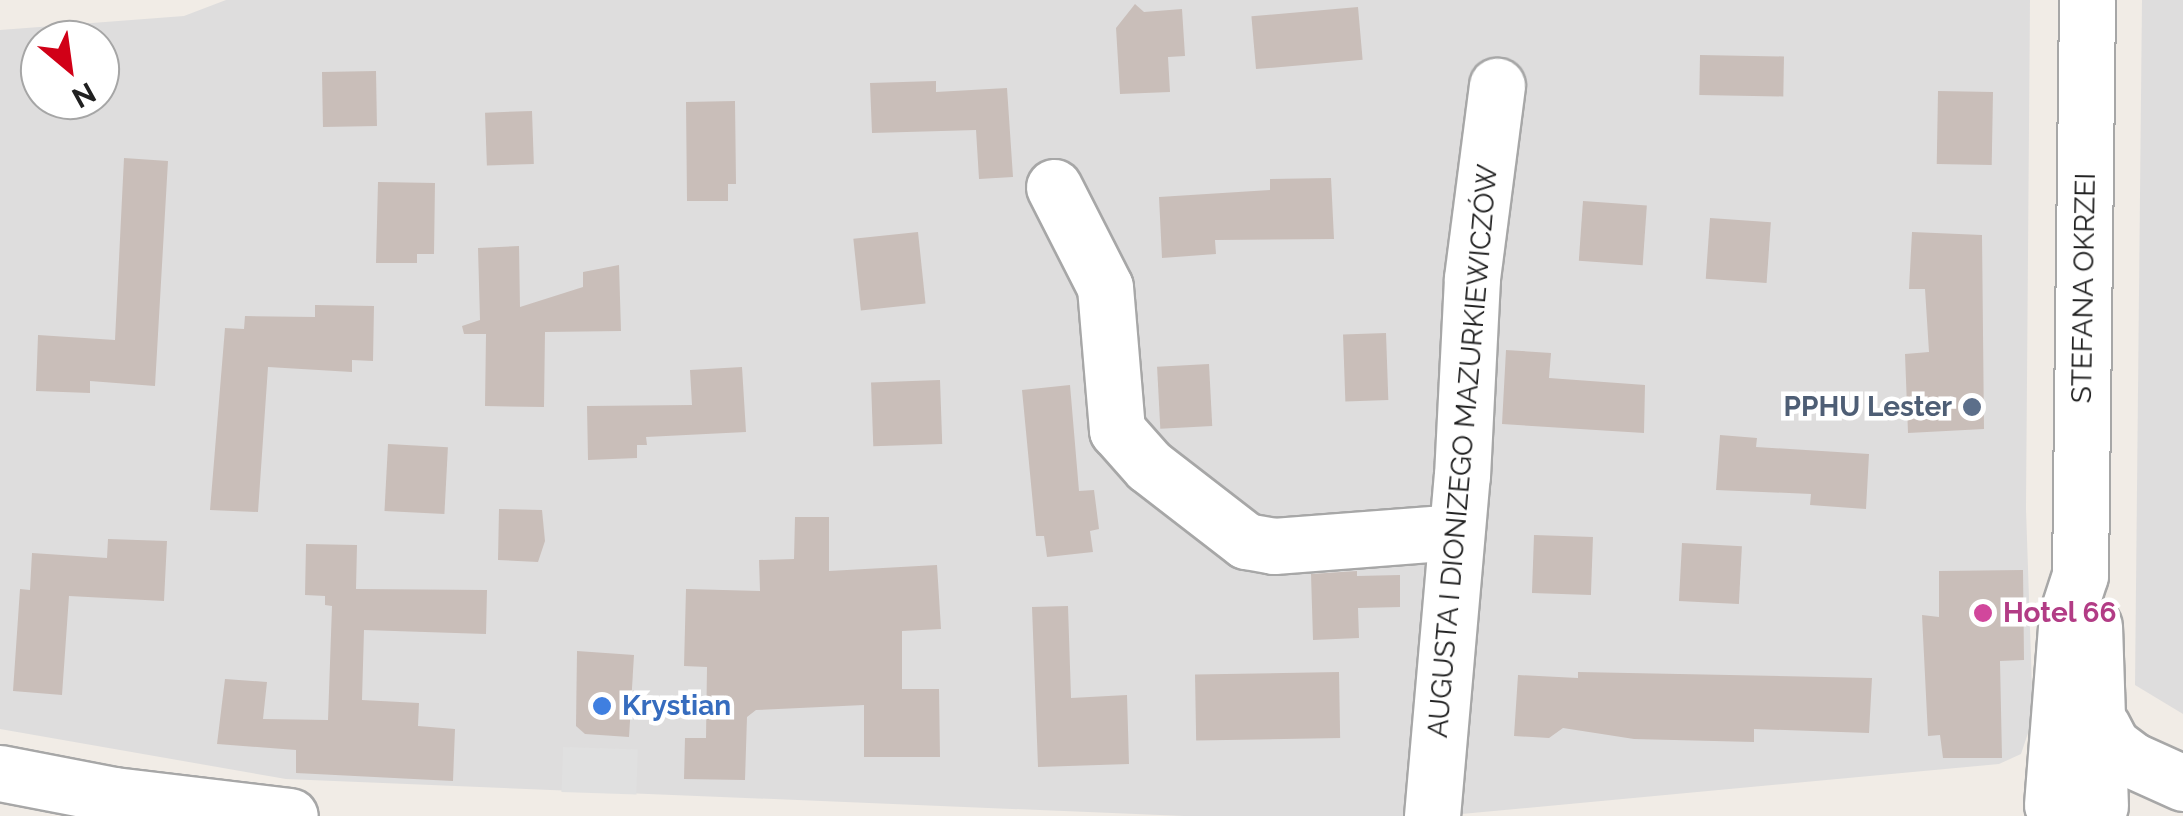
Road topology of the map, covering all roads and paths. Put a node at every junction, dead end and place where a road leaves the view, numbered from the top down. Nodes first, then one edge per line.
1 (2087, 0) edge
2 (1497, 86) dead end
3 (1054, 187) dead end
4 (1454, 532) junction
5 (2080, 575) junction
6 (2102, 726) junction
7 (0, 773) edge
8 (2183, 785) edge
9 (113, 806) edge
10 (2083, 812) edge
11 (290, 816) edge
12 (1432, 816) edge

1 - 5 street, STEFANA OKRZEI
2 - 4 street, AUGUSTA I DIONIZEGO MAZURKIEWICZÓW
3 - 4 street
4 - 12 street, AUGUSTA I DIONIZEGO MAZURKIEWICZÓW
5 - 6 street, STEFANA OKRZEI
5 - 10 street, STEFANA OKRZEI
6 - 8 street
6 - 10 street, STEFANA OKRZEI
7 - 9 street
8 - 10 street
9 - 11 street

